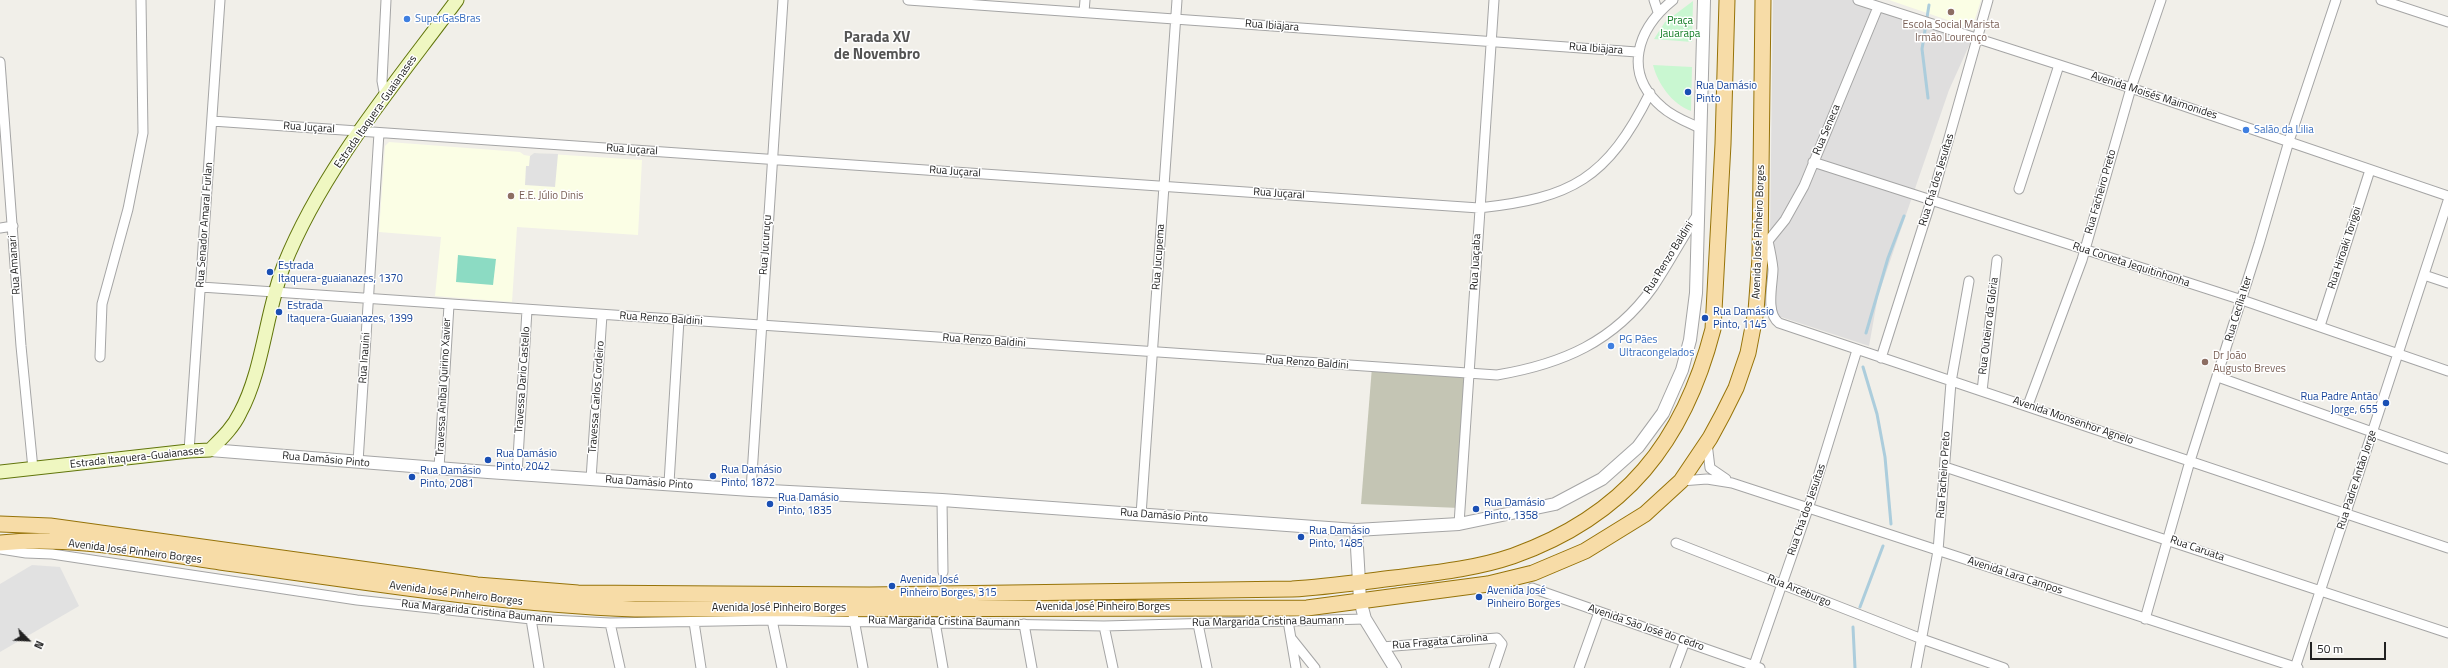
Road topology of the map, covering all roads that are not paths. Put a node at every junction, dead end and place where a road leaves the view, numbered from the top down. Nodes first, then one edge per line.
1 (141, 0) edge
2 (220, 0) edge
3 (386, 0) edge
4 (457, 0) edge
5 (783, 0) edge
6 (908, 0) edge
7 (1085, 0) edge
8 (1177, 0) edge
9 (1494, 0) edge
10 (1654, 0) edge
11 (1673, 0) edge
12 (1704, 0) edge
13 (1727, 0) edge
14 (1763, 0) edge
15 (1858, 0) edge
16 (1988, 0) edge
17 (2161, 0) edge
18 (2336, 0) edge
19 (2381, 0) edge
20 (951, 1) edge
21 (1006, 3) edge
22 (1878, 7) junction
23 (1084, 12) junction
24 (1658, 12) junction
25 (1175, 20) junction
26 (2448, 22) edge
27 (1979, 38) junction
28 (1491, 42) junction
29 (1637, 52) junction
30 (0, 62) edge
31 (2059, 65) junction
32 (2132, 88) junction
33 (1650, 93) junction
34 (385, 97) junction
35 (212, 121) junction
36 (1700, 128) junction
37 (359, 132) junction
38 (379, 133) junction
39 (2289, 141) junction
40 (772, 160) junction
41 (1813, 162) junction
42 (2370, 170) junction
43 (1163, 186) junction
44 (2019, 189) dead end
45 (2448, 196) edge
46 (1932, 198) junction
47 (2448, 201) edge
48 (1479, 208) junction
49 (1698, 214) junction
50 (13, 226) junction
51 (0, 228) edge
52 (1764, 241) junction
53 (2084, 250) junction
54 (1997, 260) dead end
55 (2424, 275) junction
56 (1969, 281) dead end
57 (2448, 283) edge
58 (201, 287) junction
59 (275, 294) junction
60 (368, 300) junction
61 (2242, 300) junction
62 (449, 305) junction
63 (527, 310) junction
64 (602, 315) junction
65 (679, 320) junction
66 (761, 326) junction
67 (2320, 326) junction
68 (1859, 351) junction
69 (1153, 352) junction
70 (2398, 354) junction
71 (100, 357) dead end
72 (1879, 358) junction
73 (2448, 371) edge
74 (1468, 374) junction
75 (2218, 377) junction
76 (1951, 382) junction
77 (1982, 391) junction
78 (2028, 405) junction
79 (2373, 433) junction
80 (1707, 443) junction
81 (189, 450) junction
82 (210, 450) junction
83 (2448, 459) edge
84 (2190, 461) junction
85 (358, 462) junction
86 (1944, 467) junction
87 (439, 468) junction
88 (33, 469) junction
89 (0, 472) edge
90 (517, 474) junction
91 (591, 479) junction
92 (1681, 481) junction
93 (1732, 483) junction
94 (669, 484) junction
95 (751, 490) junction
96 (942, 500) junction
97 (1808, 509) junction
98 (2347, 513) junction
99 (1141, 515) junction
100 (0, 524) edge
101 (1459, 524) junction
102 (1356, 530) junction
103 (2167, 539) junction
104 (0, 543) edge
105 (1676, 543) dead end
106 (2448, 548) edge
107 (0, 549) edge
108 (1938, 551) junction
109 (943, 572) dead end
110 (1359, 583) junction
111 (1782, 584) junction
112 (1532, 588) dead end
113 (2321, 590) junction
114 (1360, 600) junction
115 (852, 608) junction
116 (1599, 612) junction
117 (531, 619) junction
118 (1365, 619) junction
119 (2144, 619) junction
120 (772, 620) junction
121 (1288, 621) junction
122 (694, 622) junction
123 (935, 622) junction
124 (610, 623) junction
125 (1024, 624) junction
126 (1198, 624) junction
127 (1104, 626) junction
128 (2448, 633) edge
129 (1289, 635) junction
130 (1922, 639) junction
131 (1685, 641) junction
132 (1382, 647) junction
133 (1755, 667) edge
134 (539, 668) edge
135 (620, 668) edge
136 (701, 668) edge
137 (782, 668) edge
138 (863, 668) edge
139 (944, 668) edge
140 (1032, 668) edge
141 (1113, 668) edge
142 (1207, 668) edge
143 (1296, 668) edge
144 (1314, 668) edge
145 (1394, 668) edge
146 (1494, 668) edge
147 (1579, 668) edge
148 (1675, 668) edge
149 (1916, 668) edge
150 (2004, 668) edge
151 (2296, 668) edge

1 - 71 street
2 - 35 street, Rua Senador Amaral Furlan
3 - 34 street
4 - 34 main road, Estrada Itaquera-Guaianases
5 - 40 street, Rua Jucuruçu
6 - 20 street, Rua Ibiajara
7 - 23 street
8 - 25 street, Rua Jucupema
9 - 28 street, Rua Juaçaba
10 - 24 street
11 - 24 street
12 - 36 street, Rua Damásio Pinto
13 - 110 main road, Avenida José Pinheiro Borges
14 - 52 main road, Avenida José Pinheiro Borges
15 - 22 street, Avenida Moisés Maimonides
16 - 27 street, Rua Chá dos Jesuítas
17 - 32 street, Rua Facheiro Preto
18 - 39 street, Rua Cecília Iter
19 - 26 street
20 - 21 street, Rua Ibiajara
21 - 23 street, Rua Ibiajara
22 - 27 street, Avenida Moisés Maimonides
22 - 41 street, Rua Seneca
23 - 25 street, Rua Ibiajara
24 - 29 street
25 - 28 street, Rua Ibiajara
25 - 43 street, Rua Jucupema
27 - 31 street, Avenida Moisés Maimonides
27 - 46 street, Rua Chá dos Jesuítas
28 - 29 street, Rua Ibiajara
28 - 48 street, Rua Juaçaba
29 - 33 street
30 - 50 street, Rua Amanari
31 - 32 street, Avenida Moisés Maimonides
31 - 44 street
32 - 39 street, Avenida Moisés Maimonides
32 - 53 street, Rua Facheiro Preto
33 - 36 street
33 - 48 street, Rua Juçaral
34 - 37 main road, Estrada Itaquera-Guaianases
35 - 37 street, Rua Juçaral
35 - 58 street, Rua Senador Amaral Furlan
36 - 49 street, Rua Damásio Pinto
37 - 38 street, Rua Juçaral
37 - 59 main road, Estrada Itaquera-Guaianases
38 - 40 street, Rua Juçaral
38 - 60 street, Rua Inauini
39 - 42 street, Avenida Moisés Maimonides
39 - 61 street, Rua Cecília Iter
40 - 43 street, Rua Juçaral
40 - 66 street, Rua Jucuruçu
41 - 46 street, Rua Corveta Jequitinhonha
41 - 52 street, Rua Seneca
42 - 45 street, Avenida Moisés Maimonides
42 - 67 street, Rua Hiroaki Torigoi
43 - 48 street, Rua Juçaral
43 - 69 street, Rua Jucupema
46 - 53 street, Rua Corveta Jequitinhonha
46 - 72 street, Rua Chá dos Jesuítas
47 - 55 street, Rua Padre Antão Jorge
48 - 74 street, Rua Juaçaba
49 - 74 street, Rua Renzo Baldini
49 - 101 street, Rua Damásio Pinto
50 - 51 street
50 - 88 street, Rua Amanari
52 - 68 street, Avenida Monsenhor Agnelo
52 - 80 main road, Avenida José Pinheiro Borges
53 - 61 street, Rua Corveta Jequitinhonha
53 - 78 street, Rua Facheiro Preto
54 - 77 street, Rua Outeiro da Glória
55 - 57 street
55 - 70 street, Rua Padre Antão Jorge
56 - 76 street, Rua Facheiro Preto
58 - 59 street, Rua Renzo Baldini
58 - 81 street, Rua Senador Amaral Furlan
59 - 60 street, Rua Renzo Baldini
59 - 82 main road, Estrada Itaquera-Guaianases
60 - 62 street, Rua Renzo Baldini
60 - 85 street, Rua Inauini
61 - 67 street, Rua Corveta Jequitinhonha
61 - 75 street, Rua Cecília Iter
62 - 63 street, Rua Renzo Baldini
62 - 87 street, Travessa Aníbal Quirino Xavier
63 - 64 street, Rua Renzo Baldini
63 - 90 street, Travessa Dario Castello
64 - 65 street, Rua Renzo Baldini
64 - 91 street, Travessa Carlos Cordeiro
65 - 66 street, Rua Renzo Baldini
65 - 94 street
66 - 69 street, Rua Renzo Baldini
66 - 95 street, Rua Jucuruçu
67 - 70 street, Rua Corveta Jequitinhonha
68 - 72 street, Avenida Monsenhor Agnelo
68 - 97 street, Rua Chá dos Jesuítas
69 - 74 street, Rua Renzo Baldini
69 - 99 street, Rua Jucupema
70 - 73 street, Rua Corveta Jequitinhonha
70 - 79 street, Rua Padre Antão Jorge
72 - 76 street, Avenida Monsenhor Agnelo
74 - 101 street, Rua Juaçaba
75 - 79 street
75 - 84 street, Rua Cecília Iter
76 - 77 street, Avenida Monsenhor Agnelo
76 - 86 street, Rua Facheiro Preto
77 - 78 street, Avenida Monsenhor Agnelo
78 - 84 street, Avenida Monsenhor Agnelo
79 - 83 street
79 - 98 street, Rua Padre Antão Jorge
80 - 92 main road, Avenida José Pinheiro Borges
80 - 93 street, Avenida Lara Campos
81 - 82 main road, Estrada Itaquera-Guaianases
81 - 88 main road, Estrada Itaquera-Guaianases
82 - 85 street, Rua Damásio Pinto
84 - 98 street, Avenida Monsenhor Agnelo
84 - 103 street, Rua Cecília Iter
85 - 87 street, Rua Damásio Pinto
86 - 103 street, Rua Caruata
86 - 108 street, Rua Facheiro Preto
87 - 90 street, Rua Damásio Pinto
88 - 89 main road, Estrada Itaquera-Guaianases
90 - 91 street, Rua Damásio Pinto
91 - 94 street, Rua Damásio Pinto
92 - 93 street, Avenida Lara Campos
92 - 114 main road, Avenida José Pinheiro Borges
93 - 97 street, Avenida Lara Campos
94 - 95 street, Rua Damásio Pinto
95 - 96 street, Rua Damásio Pinto
96 - 99 street, Rua Damásio Pinto
96 - 109 street
97 - 108 street, Avenida Lara Campos
97 - 111 street, Rua Chá dos Jesuítas
98 - 106 street, Avenida Monsenhor Agnelo
98 - 113 street, Rua Padre Antão Jorge
99 - 102 street, Rua Damásio Pinto
100 - 115 main road, Avenida José Pinheiro Borges
101 - 102 street, Rua Damásio Pinto
102 - 110 street
103 - 113 street, Rua Caruata
103 - 119 street, Rua Cecília Iter
104 - 115 main road, Avenida José Pinheiro Borges
105 - 111 street, Rua Arceburgo
107 - 117 street, Rua Margarida Cristina Baumann
108 - 119 street, Avenida Lara Campos
108 - 130 street, Rua Facheiro Preto
110 - 114 street
110 - 115 main road, Avenida José Pinheiro Borges
111 - 130 street, Rua Arceburgo
111 - 133 street, Rua Chá dos Jesuítas
112 - 116 street, Avenida São José do Cedro
113 - 128 street, Rua Caruata
113 - 151 street, Rua Padre Antão Jorge
114 - 115 main road, Avenida José Pinheiro Borges
114 - 118 street
115 - 120 street, Rua Margarida Cristina Baumann
115 - 123 street, Rua Margarida Cristina Baumann
115 - 138 street
116 - 131 street, Avenida São José do Cedro
116 - 147 street
117 - 124 street, Rua Margarida Cristina Baumann
117 - 134 street
118 - 121 street, Rua Margarida Cristina Baumann
118 - 132 street
119 - 151 street, Avenida Lara Campos
120 - 122 street, Rua Margarida Cristina Baumann
120 - 137 street
121 - 126 street, Rua Margarida Cristina Baumann
121 - 129 street
122 - 124 street, Rua Margarida Cristina Baumann
122 - 136 street
123 - 125 street, Rua Margarida Cristina Baumann
123 - 139 street
124 - 135 street
125 - 127 street, Rua Margarida Cristina Baumann
125 - 140 street
126 - 127 street, Rua Margarida Cristina Baumann
126 - 142 street
127 - 141 street
129 - 143 street
129 - 144 street
130 - 149 street, Rua Facheiro Preto
130 - 150 street, Rua Arceburgo
131 - 133 street, Avenida São José do Cedro
131 - 148 street
132 - 145 street
132 - 146 street, Rua Fragata Carolina

